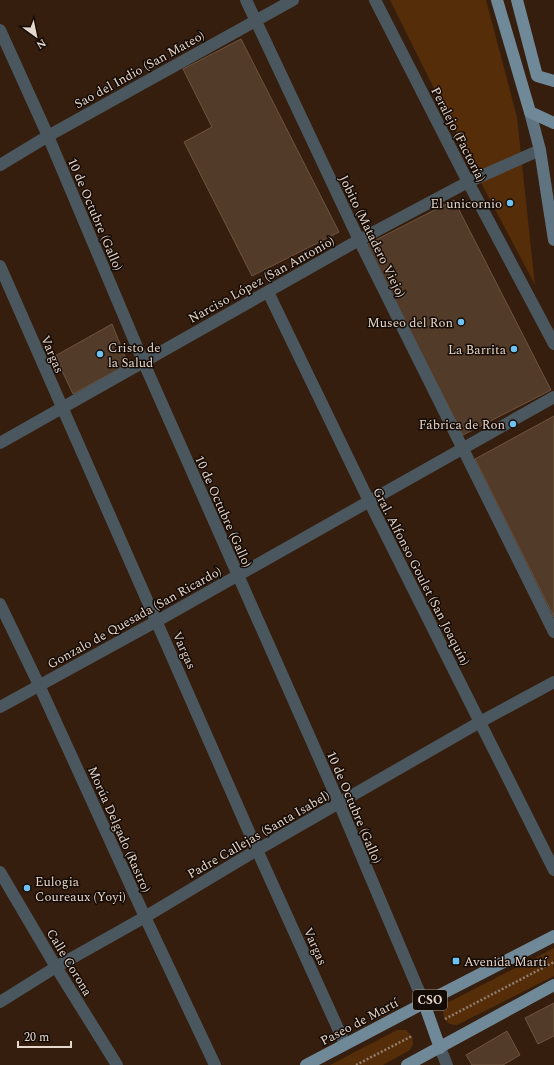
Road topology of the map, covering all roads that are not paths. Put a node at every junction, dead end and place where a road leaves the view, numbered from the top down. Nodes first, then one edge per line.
1 (246, 0) edge
2 (293, 0) edge
3 (375, 0) edge
4 (497, 0) edge
5 (517, 0) edge
6 (256, 20) junction
7 (0, 30) edge
8 (554, 81) edge
9 (530, 112) junction
10 (554, 123) edge
11 (48, 136) junction
12 (540, 150) junction
13 (0, 165) edge
14 (468, 182) junction
15 (359, 240) junction
16 (554, 240) edge
17 (0, 266) edge
18 (268, 292) junction
19 (554, 344) edge
20 (143, 361) junction
21 (554, 397) edge
22 (62, 408) junction
23 (0, 442) edge
24 (462, 449) junction
25 (369, 501) junction
26 (238, 576) junction
27 (0, 604) edge
28 (157, 621) junction
29 (554, 632) edge
30 (554, 682) edge
31 (39, 685) junction
32 (0, 707) edge
33 (480, 722) junction
34 (339, 803) junction
35 (257, 850) junction
36 (554, 870) edge
37 (0, 872) edge
38 (145, 917) junction
39 (554, 936) edge
40 (56, 967) junction
41 (554, 985) edge
42 (0, 1002) edge
43 (424, 1003) junction
44 (345, 1044) junction
45 (440, 1048) junction
46 (117, 1065) edge
47 (215, 1065) edge
48 (306, 1065) edge
49 (406, 1065) edge
50 (447, 1065) edge

1 - 6 street, Jobito (Matadero Viejo)
2 - 6 street, Sao del Indio (San Mateo)
3 - 14 street, Peralejo (Factoría)
4 - 9 main road
5 - 8 main road
6 - 11 street, Sao del Indio (San Mateo)
6 - 15 street, Jobito (Matadero Viejo)
7 - 11 street, 10 de Octubre (Gallo)
9 - 10 main road
9 - 12 main road
11 - 13 street, Sao del Indio (San Mateo)
11 - 20 street, 10 de Octubre (Gallo)
12 - 14 street, Narciso López (San Antonio)
12 - 16 main road
14 - 15 street, Narciso López (San Antonio)
14 - 19 street, Peralejo (Factoría)
15 - 18 street, Narciso López (San Antonio)
15 - 24 street, Jobito (Matadero Viejo)
17 - 22 street, Vargas
18 - 20 street, Narciso López (San Antonio)
18 - 25 street, Gral. Alfonso Goulet (San Joaquín)
20 - 22 street, Narciso López (San Antonio)
20 - 26 street, 10 de Octubre (Gallo)
21 - 24 street, Gonzalo de Quesada (San Ricardo)
22 - 23 street, Narciso López (San Antonio)
22 - 28 street, Vargas
24 - 25 street, Gonzalo de Quesada (San Ricardo)
24 - 29 street, Jobito (Matadero Viejo)
25 - 26 street, Gonzalo de Quesada (San Ricardo)
25 - 33 street, Gral. Alfonso Goulet (San Joaquín)
26 - 28 street, Gonzalo de Quesada (San Ricardo)
26 - 34 street, 10 de Octubre (Gallo)
27 - 31 street, Morúa Delgado (Rastro)
28 - 31 street, Gonzalo de Quesada (San Ricardo)
28 - 35 street, Vargas
30 - 33 street, Padre Callejas (Santa Isabel)
31 - 32 street, Gonzalo de Quesada (San Ricardo)
31 - 38 street, Morúa Delgado (Rastro)
33 - 34 street, Padre Callejas (Santa Isabel)
33 - 36 street, Gral. Alfonso Goulet (San Joaquín)
34 - 35 street, Padre Callejas (Santa Isabel)
34 - 43 street, 10 de Octubre (Gallo)
35 - 38 street, Padre Callejas (Santa Isabel)
35 - 44 street, Vargas
37 - 40 street, Calle Corona
38 - 40 street, Padre Callejas (Santa Isabel)
38 - 47 street, Morúa Delgado (Rastro)
39 - 43 main road, Paseo de Martí / CSO
40 - 42 street, Padre Callejas (Santa Isabel)
40 - 46 street, Calle Corona
41 - 45 main road
43 - 44 main road, Paseo de Martí / CSO
43 - 45 main road
44 - 48 main road, Paseo de Martí / CSO
45 - 49 main road
45 - 50 street

